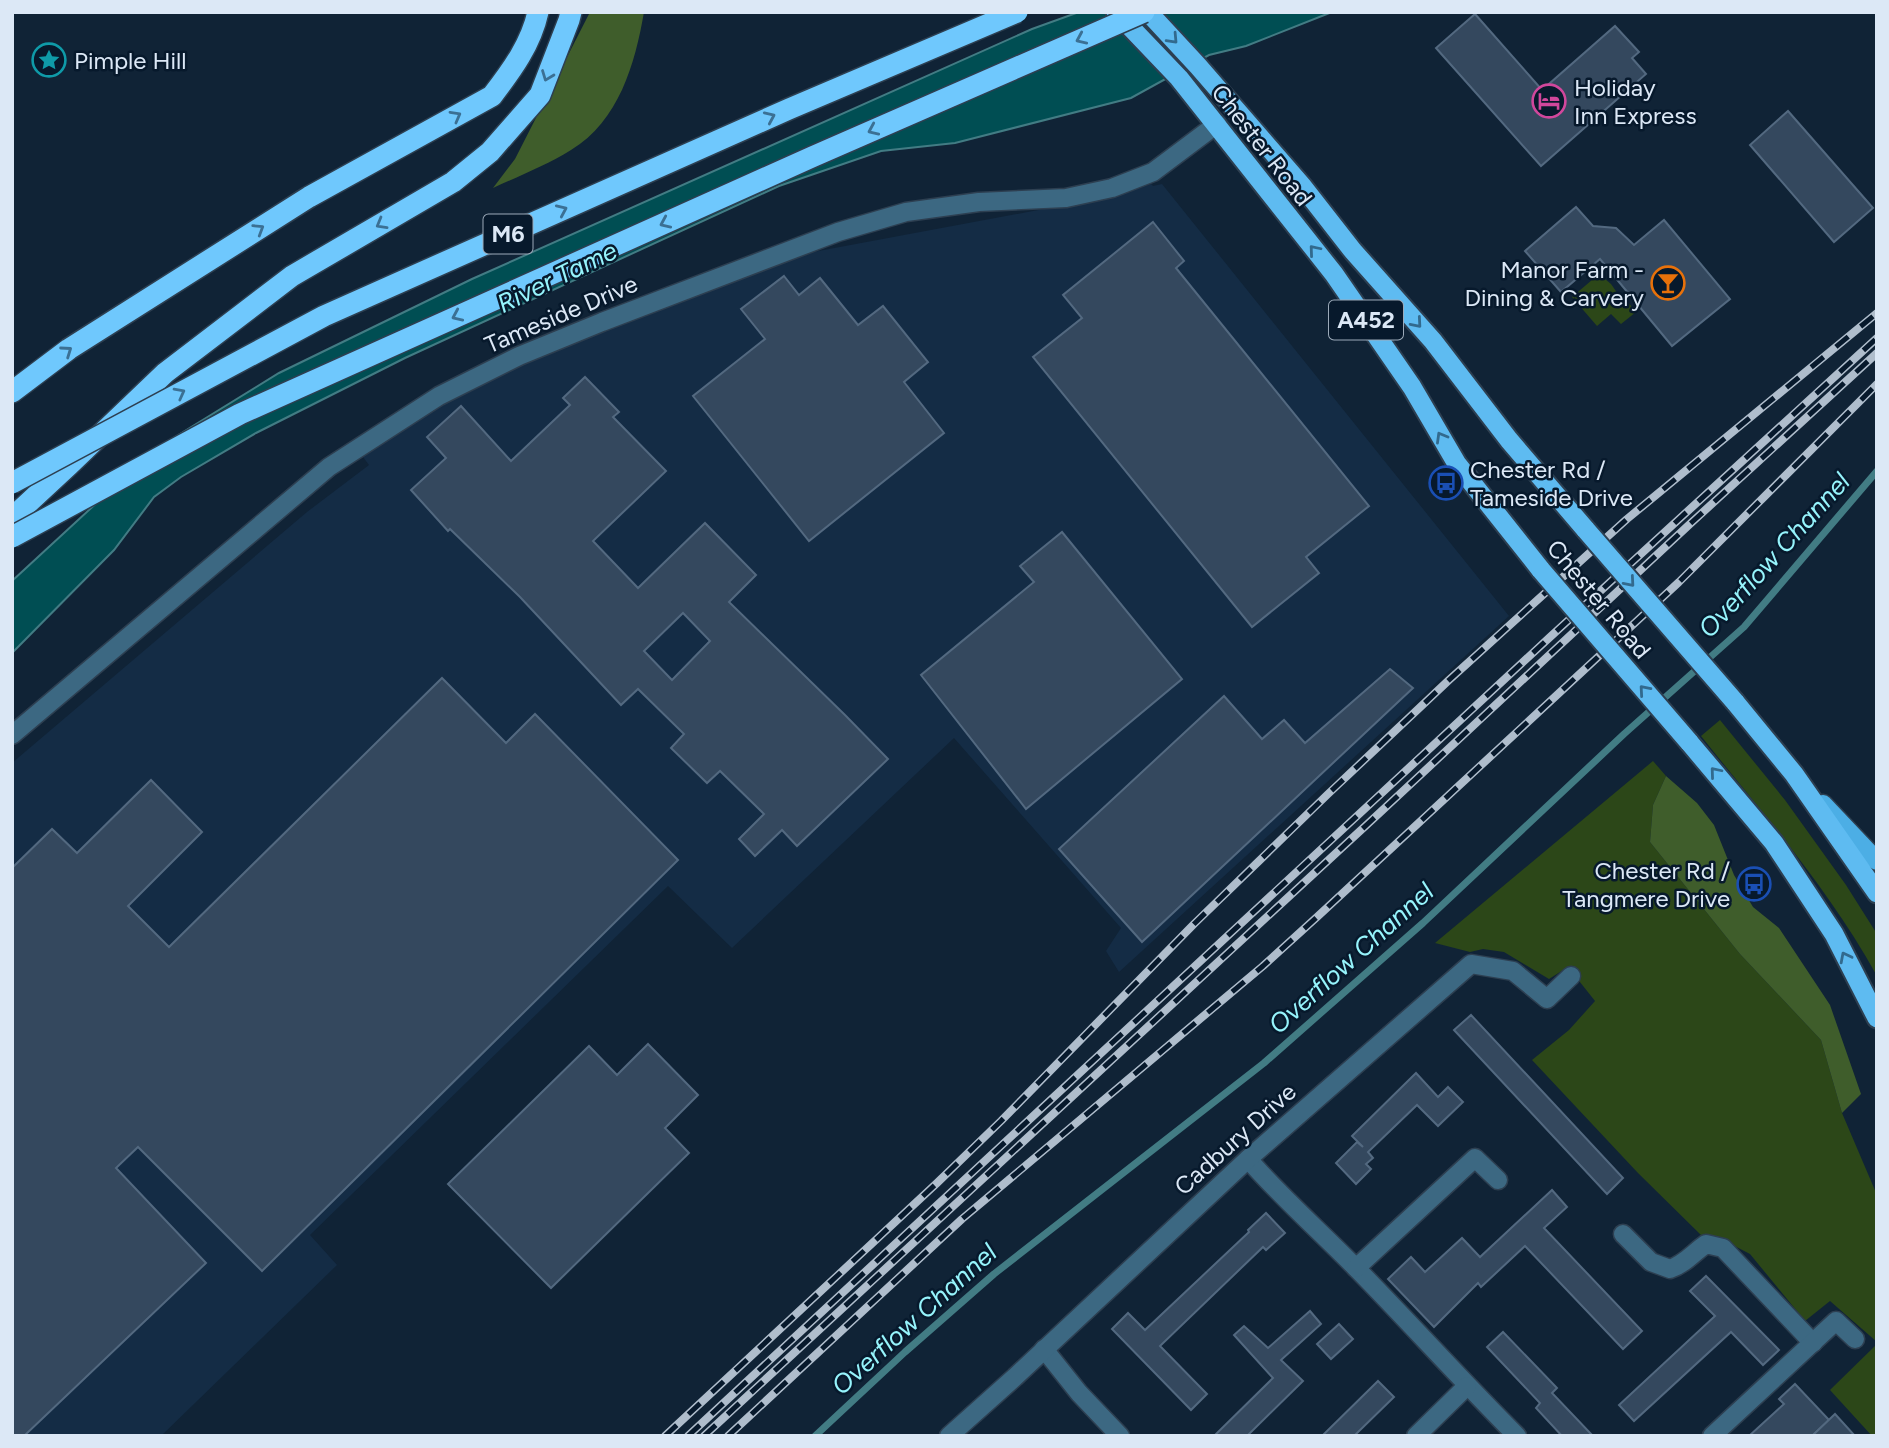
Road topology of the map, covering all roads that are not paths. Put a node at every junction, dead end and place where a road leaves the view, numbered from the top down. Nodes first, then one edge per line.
1 (538, 12) edge
2 (571, 12) edge
3 (1017, 12) edge
4 (1116, 12) edge
5 (1146, 12) edge
6 (1217, 124) junction
7 (12, 392) edge
8 (12, 483) edge
9 (12, 518) edge
10 (12, 537) edge
11 (12, 735) edge
12 (1794, 774) junction
13 (1877, 861) edge
14 (1877, 893) edge
15 (1570, 976) dead end
16 (1877, 1018) edge
17 (1248, 1158) junction
18 (1498, 1180) dead end
19 (1623, 1234) dead end
20 (1356, 1268) junction
21 (1855, 1339) dead end
22 (1813, 1343) junction
23 (1044, 1349) junction
24 (1467, 1386) junction
25 (949, 1436) edge
26 (1120, 1436) edge
27 (1416, 1436) edge
28 (1517, 1436) edge
29 (1712, 1436) edge

7 -> 1 highway
2 -> 9 highway
8 -> 3 highway, M6, bridge
4 - 6 highway, Chester Road / A452
5 -> 10 highway, M6, bridge
5 -> 12 highway, Chester Road / A452, bridge
6 - 11 street, Tameside Drive
16 -> 6 highway, Chester Road / A452, bridge
12 - 13 main road
12 - 14 highway, Chester Road / A452
15 - 17 street, Cadbury Drive
17 - 20 street
17 - 23 street, Cadbury Drive
18 - 20 street
19 - 22 street
20 - 24 street
21 - 22 street
22 - 29 street
23 - 25 street, Cadbury Drive
23 - 26 street
24 - 27 street
24 - 28 street

